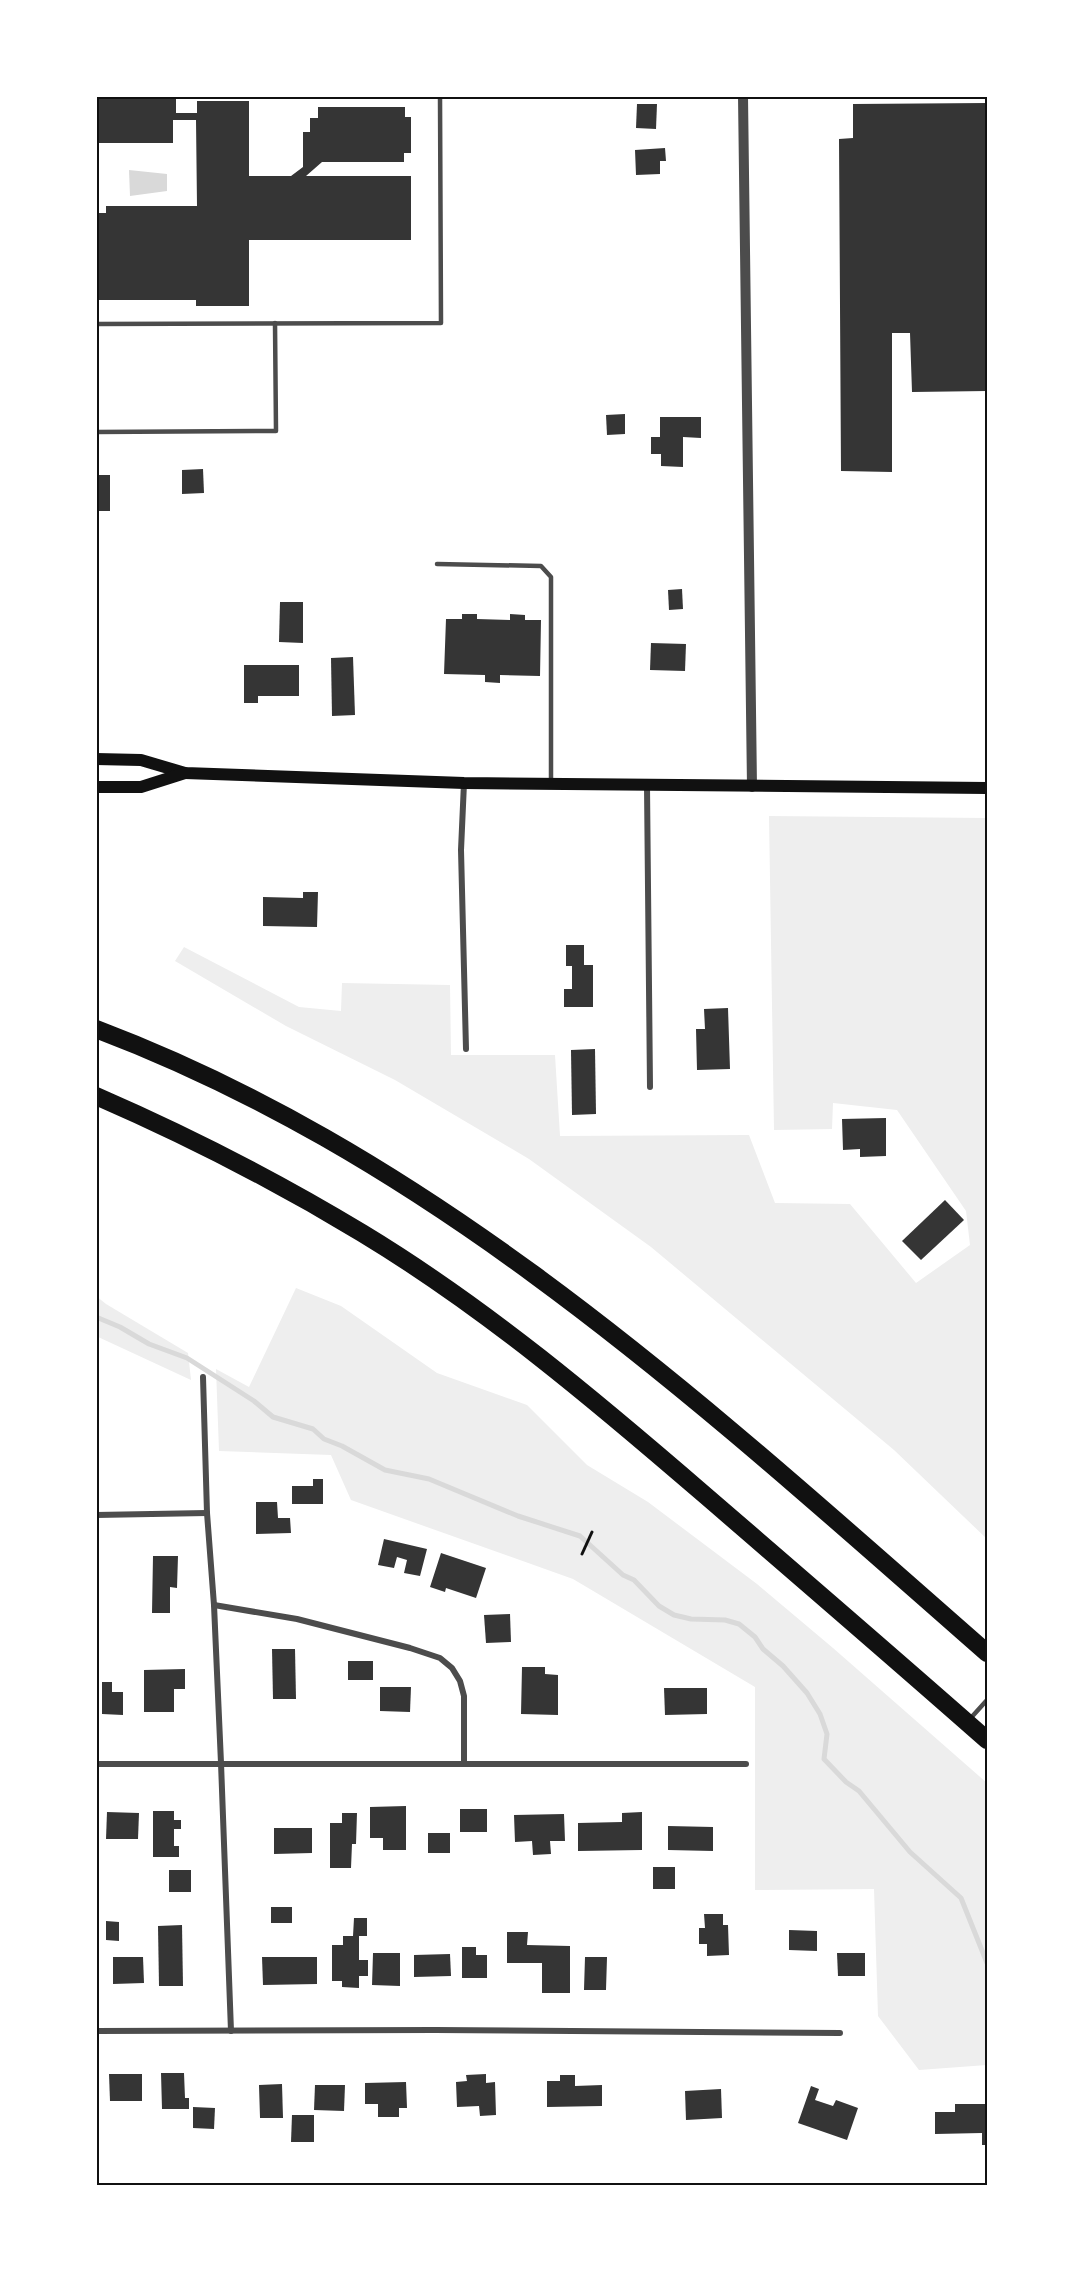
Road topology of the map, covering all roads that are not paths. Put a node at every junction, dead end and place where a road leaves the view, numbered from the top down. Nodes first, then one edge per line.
1 (440, 96) edge
2 (743, 96) edge
3 (275, 323) junction
4 (96, 324) edge
5 (96, 432) edge
6 (437, 564) dead end
7 (96, 759) edge
8 (184, 773) junction
9 (464, 783) junction
10 (551, 784) junction
11 (647, 786) junction
12 (96, 787) edge
13 (752, 787) junction
14 (987, 788) edge
15 (96, 1029) edge
16 (466, 1049) dead end
17 (650, 1087) dead end
18 (96, 1096) edge
19 (203, 1377) dead end
20 (207, 1513) junction
21 (96, 1515) edge
22 (214, 1605) junction
23 (987, 1653) edge
24 (987, 1700) edge
25 (967, 1722) junction
26 (987, 1740) edge
27 (221, 1763) junction
28 (464, 1763) junction
29 (96, 1764) edge
30 (746, 1764) dead end
31 (96, 2031) edge
32 (231, 2031) junction
33 (840, 2033) dead end

1 - 3 lane
2 - 13 street
3 - 4 lane
3 - 5 lane
6 - 10 lane
7 - 8 main road
8 - 9 main road
8 - 12 main road
9 - 10 main road
9 - 16 street
10 - 11 main road
11 - 13 main road
11 - 17 street
13 - 14 main road
15 - 23 highway
18 - 25 highway
19 - 20 street
20 - 21 street
20 - 22 street
22 - 27 street
22 - 28 street
24 - 25 lane
25 - 26 highway
27 - 28 street
27 - 29 street
27 - 32 street
28 - 30 street
31 - 32 street
32 - 33 street

